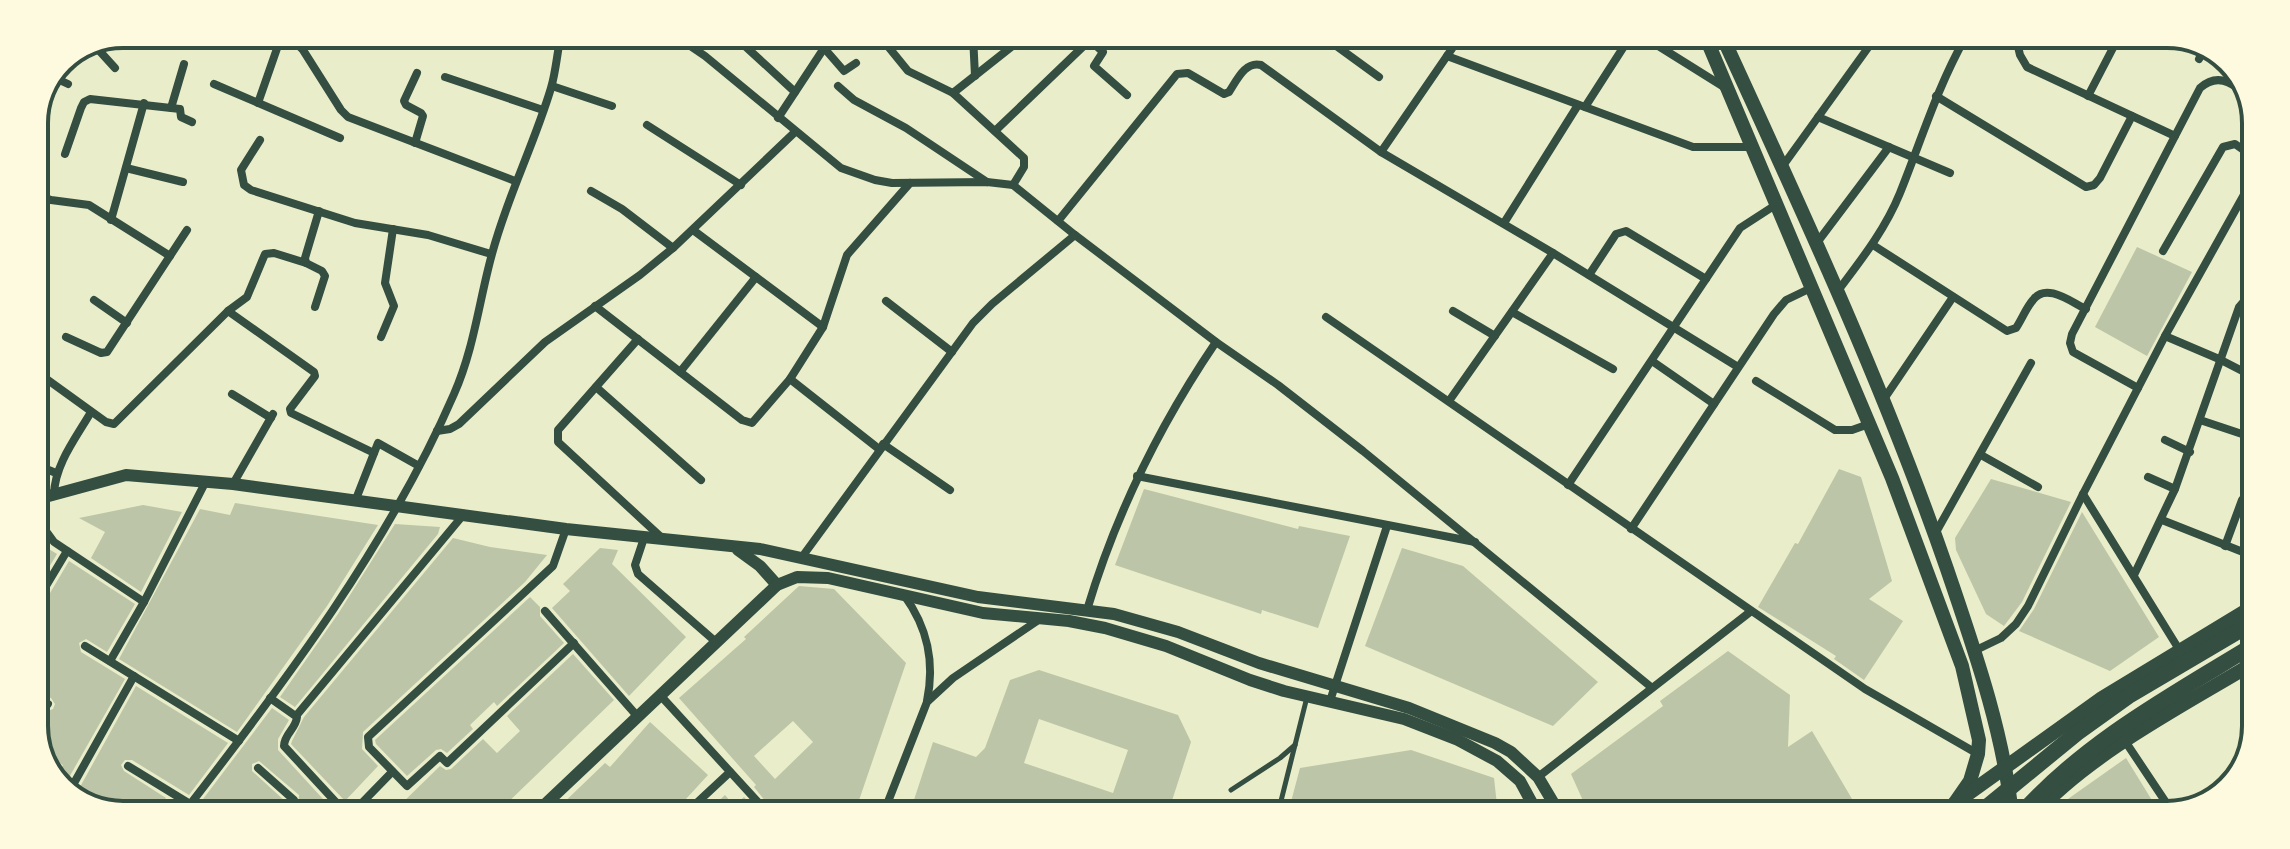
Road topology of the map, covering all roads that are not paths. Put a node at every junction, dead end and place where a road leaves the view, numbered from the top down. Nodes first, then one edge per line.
1 (274, 48) edge
2 (299, 48) edge
3 (559, 48) edge
4 (693, 48) edge
5 (747, 48) edge
6 (824, 48) joint
7 (889, 48) edge
8 (973, 48) edge
9 (1010, 48) edge
10 (1082, 48) edge
11 (1100, 48) edge
12 (1339, 48) edge
13 (1452, 48) edge
14 (1622, 48) edge
15 (1662, 48) edge
16 (1710, 48) edge
17 (1728, 48) edge
18 (1868, 48) edge
19 (1960, 48) edge
20 (2020, 48) edge
21 (2113, 48) edge
22 (100, 52) edge
23 (1447, 56) junction
24 (2200, 56) edge
25 (2199, 59) dead end
26 (856, 63) dead end
27 (184, 64) dead end
28 (115, 68) dead end
29 (417, 73) dead end
30 (975, 76) junction
31 (445, 77) dead end
32 (1379, 77) dead end
33 (61, 81) edge
34 (68, 84) dead end
35 (214, 84) dead end
36 (2231, 85) edge
37 (552, 86) junction
38 (838, 86) dead end
39 (1728, 89) junction
40 (795, 92) junction
41 (953, 93) junction
42 (1127, 95) dead end
43 (1936, 96) junction
44 (2088, 96) junction
45 (144, 103) junction
46 (258, 103) junction
47 (612, 106) dead end
48 (1581, 106) junction
49 (171, 108) junction
50 (543, 110) junction
51 (2132, 116) junction
52 (1818, 117) junction
53 (778, 118) junction
54 (192, 122) dead end
55 (647, 125) dead end
56 (995, 131) junction
57 (795, 132) junction
58 (2175, 136) junction
59 (340, 138) dead end
60 (260, 140) dead end
61 (415, 143) junction
62 (1753, 147) junction
63 (1889, 147) junction
64 (2242, 149) edge
65 (1381, 152) junction
66 (65, 154) dead end
67 (1912, 157) junction
68 (1782, 167) junction
69 (126, 168) junction
70 (1950, 173) dead end
71 (515, 181) junction
72 (183, 182) dead end
73 (987, 182) junction
74 (910, 183) junction
75 (741, 185) junction
76 (1013, 185) junction
77 (591, 191) dead end
78 (2242, 198) edge
79 (48, 199) edge
80 (1777, 204) junction
81 (319, 211) junction
82 (111, 220) junction
83 (1058, 221) junction
84 (1504, 223) junction
85 (393, 229) junction
86 (187, 230) dead end
87 (693, 230) junction
88 (1075, 235) junction
89 (1816, 244) junction
90 (1873, 245) junction
91 (673, 248) junction
92 (2163, 251) dead end
93 (1553, 253) junction
94 (491, 254) junction
95 (170, 256) junction
96 (306, 263) junction
97 (1589, 275) junction
98 (756, 277) junction
99 (1706, 279) junction
100 (1813, 287) junction
101 (1837, 292) junction
102 (1953, 297) junction
103 (94, 300) dead end
104 (886, 301) dead end
105 (2242, 302) edge
106 (595, 306) junction
107 (315, 307) dead end
108 (2086, 309) junction
109 (228, 311) junction
110 (1453, 311) dead end
111 (1512, 312) junction
112 (1326, 317) dead end
113 (127, 323) junction
114 (1675, 326) junction
115 (823, 327) junction
116 (1495, 336) junction
117 (2165, 336) junction
118 (66, 337) dead end
119 (381, 337) dead end
120 (638, 339) junction
121 (1216, 342) junction
122 (952, 352) junction
123 (2219, 359) junction
124 (1652, 361) junction
125 (2031, 363) dead end
126 (1738, 367) junction
127 (1613, 369) dead end
128 (2242, 371) edge
129 (680, 372) junction
130 (790, 379) junction
131 (48, 380) edge
132 (1756, 381) dead end
133 (596, 387) junction
134 (2138, 388) junction
135 (232, 394) dead end
136 (1882, 400) junction
137 (1449, 401) junction
138 (1714, 404) junction
139 (91, 412) junction
140 (2200, 420) junction
141 (1869, 424) junction
142 (437, 431) junction
143 (2242, 434) edge
144 (2165, 440) dead end
145 (881, 447) junction
146 (2190, 452) junction
147 (374, 453) junction
148 (1981, 455) junction
149 (419, 466) junction
150 (48, 470) edge
151 (56, 473) junction
152 (1137, 476) junction
153 (2148, 477) dead end
154 (701, 480) dead end
155 (206, 481) junction
156 (233, 484) junction
157 (1568, 485) junction
158 (2038, 487) dead end
159 (2175, 489) junction
160 (950, 490) dead end
161 (54, 494) junction
162 (2083, 494) junction
163 (48, 496) edge
164 (356, 499) junction
165 (2242, 500) dead end
166 (396, 505) junction
167 (464, 514) junction
168 (2162, 520) junction
169 (1387, 526) junction
170 (566, 529) junction
171 (1631, 529) junction
172 (48, 534) edge
173 (1935, 535) junction
174 (644, 538) junction
175 (665, 540) junction
176 (1476, 543) junction
177 (728, 546) junction
178 (2225, 546) junction
179 (67, 551) junction
180 (2242, 552) edge
181 (802, 557) junction
182 (2134, 575) junction
183 (48, 583) edge
184 (777, 585) junction
185 (904, 595) junction
186 (144, 602) junction
187 (1041, 604) junction
188 (1087, 610) junction
189 (545, 611) dead end
190 (1750, 612) junction
191 (2242, 613) edge
192 (1040, 618) junction
193 (2242, 629) edge
194 (716, 642) junction
195 (574, 643) junction
196 (85, 646) dead end
197 (1974, 651) junction
198 (2180, 651) junction
199 (2242, 652) edge
200 (110, 661) junction
201 (2242, 670) edge
202 (134, 676) junction
203 (1336, 684) junction
204 (1651, 687) junction
205 (660, 695) junction
206 (1307, 696) junction
207 (270, 698) junction
208 (1330, 701) junction
209 (927, 702) junction
210 (296, 716) junction
211 (638, 717) junction
212 (239, 741) junction
213 (2125, 741) junction
214 (1296, 745) junction
215 (1978, 754) junction
216 (128, 766) dead end
217 (2005, 767) junction
218 (258, 768) dead end
219 (392, 772) junction
220 (730, 772) junction
221 (1538, 777) junction
222 (74, 783) edge
223 (1231, 790) dead end
224 (179, 801) edge
225 (193, 801) edge
226 (294, 801) edge
227 (335, 801) edge
228 (364, 801) edge
229 (549, 801) edge
230 (699, 801) edge
231 (757, 801) edge
232 (888, 801) edge
233 (1281, 801) edge
234 (1532, 801) edge
235 (1552, 801) edge
236 (1956, 801) edge
237 (1958, 801) edge
238 (1994, 801) edge
239 (2010, 801) edge
240 (2033, 801) edge
241 (2050, 801) edge
242 (2165, 801) edge

1 - 46 street
2 - 61 street
3 - 37 street
4 - 53 street
5 - 40 street
6 - 26 street
6 - 40 street
7 - 41 street
8 - 30 street
9 - 30 street
10 - 56 street
11 - 42 street
12 - 32 street
13 - 23 street
14 - 48 street
15 - 39 street
16 - 39 main road
17 - 68 main road
18 - 52 street
19 - 43 street
20 - 44 street
21 - 44 street
22 - 28 street
23 - 48 street
23 - 65 street
24 - 25 street
27 - 49 street
29 - 61 street
30 - 41 street
31 - 50 street
33 - 34 street
35 - 46 street
36 - 58 street
37 - 47 street
37 - 50 street
38 - 73 street
39 - 62 main road
40 - 53 street
41 - 56 street
43 - 51 street
43 - 67 street
44 - 51 street
45 - 49 street
45 - 66 street
45 - 69 street
46 - 59 street
48 - 62 street
48 - 84 street
49 - 54 street
50 - 71 street
51 - 58 street
52 - 63 street
52 - 68 street
53 - 57 street
55 - 75 street
56 - 76 street
57 - 74 street
57 - 75 street
58 - 108 street
60 - 81 street
61 - 71 street
62 - 80 main road
63 - 67 street
63 - 89 street
64 - 92 street
65 - 83 street
65 - 84 street
67 - 70 street
67 - 90 street
68 - 89 main road
69 - 72 street
69 - 82 street
71 - 94 street
73 - 74 street
73 - 76 street
74 - 115 street
75 - 87 street
76 - 83 street
77 - 91 street
78 - 117 street
79 - 82 street
80 - 99 street
80 - 100 main road
81 - 85 street
81 - 96 street
82 - 95 street
83 - 88 street
84 - 93 street
85 - 94 street
85 - 119 street
86 - 95 street
87 - 91 street
87 - 98 street
88 - 121 street
88 - 122 street
89 - 101 main road
90 - 101 street
90 - 102 street
91 - 106 street
93 - 97 street
93 - 111 street
94 - 142 street
95 - 113 street
96 - 107 street
96 - 109 street
97 - 99 street
97 - 114 street
98 - 115 street
98 - 129 street
99 - 114 street
100 - 126 street
100 - 141 main road
101 - 136 main road
102 - 108 street
102 - 136 street
103 - 113 street
104 - 122 street
105 - 123 street
106 - 120 street
106 - 142 street
108 - 134 street
109 - 139 street
109 - 147 street
110 - 116 street
111 - 116 street
111 - 127 street
112 - 137 street
113 - 118 street
114 - 124 street
114 - 126 street
115 - 130 street
116 - 137 street
117 - 123 street
117 - 134 street
120 - 129 street
120 - 133 street
121 - 152 street
121 - 176 street
122 - 145 street
123 - 128 street
123 - 140 street
124 - 138 street
124 - 157 street
125 - 148 street
126 - 138 street
129 - 130 street
130 - 145 street
131 - 139 street
132 - 141 street
133 - 154 street
133 - 175 street
134 - 162 street
135 - 156 street
136 - 173 main road
137 - 157 street
138 - 171 street
139 - 151 street
140 - 143 street
140 - 146 street
141 - 215 main road
142 - 149 street
144 - 146 street
145 - 160 street
145 - 181 street
146 - 159 street
147 - 149 street
147 - 164 street
148 - 158 street
148 - 173 street
149 - 166 street
150 - 151 street
151 - 161 street
152 - 169 street
152 - 188 street
153 - 159 street
155 - 156 street
155 - 161 street
155 - 186 street
156 - 164 street
157 - 171 street
159 - 168 street
161 - 163 street
162 - 182 street
162 - 197 street
164 - 166 street
165 - 178 street
166 - 167 street
166 - 207 street
167 - 170 street
167 - 210 street
168 - 178 street
168 - 182 street
169 - 176 street
169 - 203 street
170 - 174 street
170 - 219 street
171 - 190 street
172 - 179 street
173 - 197 main road
174 - 175 street
174 - 194 street
175 - 177 street
176 - 204 street
177 - 181 street
177 - 184 street
178 - 180 street
179 - 183 street
179 - 186 street
181 - 187 street
182 - 198 street
184 - 185 street
184 - 194 street
185 - 192 street
185 - 209 street
186 - 200 street
187 - 188 street
187 - 192 street
188 - 203 street
189 - 195 street
190 - 204 street
190 - 215 street
191 - 198 main road
192 - 206 street
192 - 209 street
193 - 238 main road
194 - 205 street
195 - 211 street
195 - 219 street
196 - 200 street
197 - 217 main road
198 - 217 main road
199 - 240 main road
200 - 202 street
201 - 213 main road
202 - 212 street
202 - 222 street
203 - 208 street
203 - 221 street
204 - 221 street
205 - 211 street
205 - 220 street
206 - 208 street
206 - 214 lane
207 - 210 street
207 - 212 street
208 - 234 street
209 - 232 street
210 - 227 street
211 - 229 street
212 - 225 street
213 - 241 main road
213 - 242 street
214 - 223 lane
214 - 233 lane
215 - 236 main road
216 - 224 street
217 - 237 main road
217 - 239 main road
218 - 226 street
219 - 228 street
220 - 230 street
220 - 231 street
221 - 235 street

